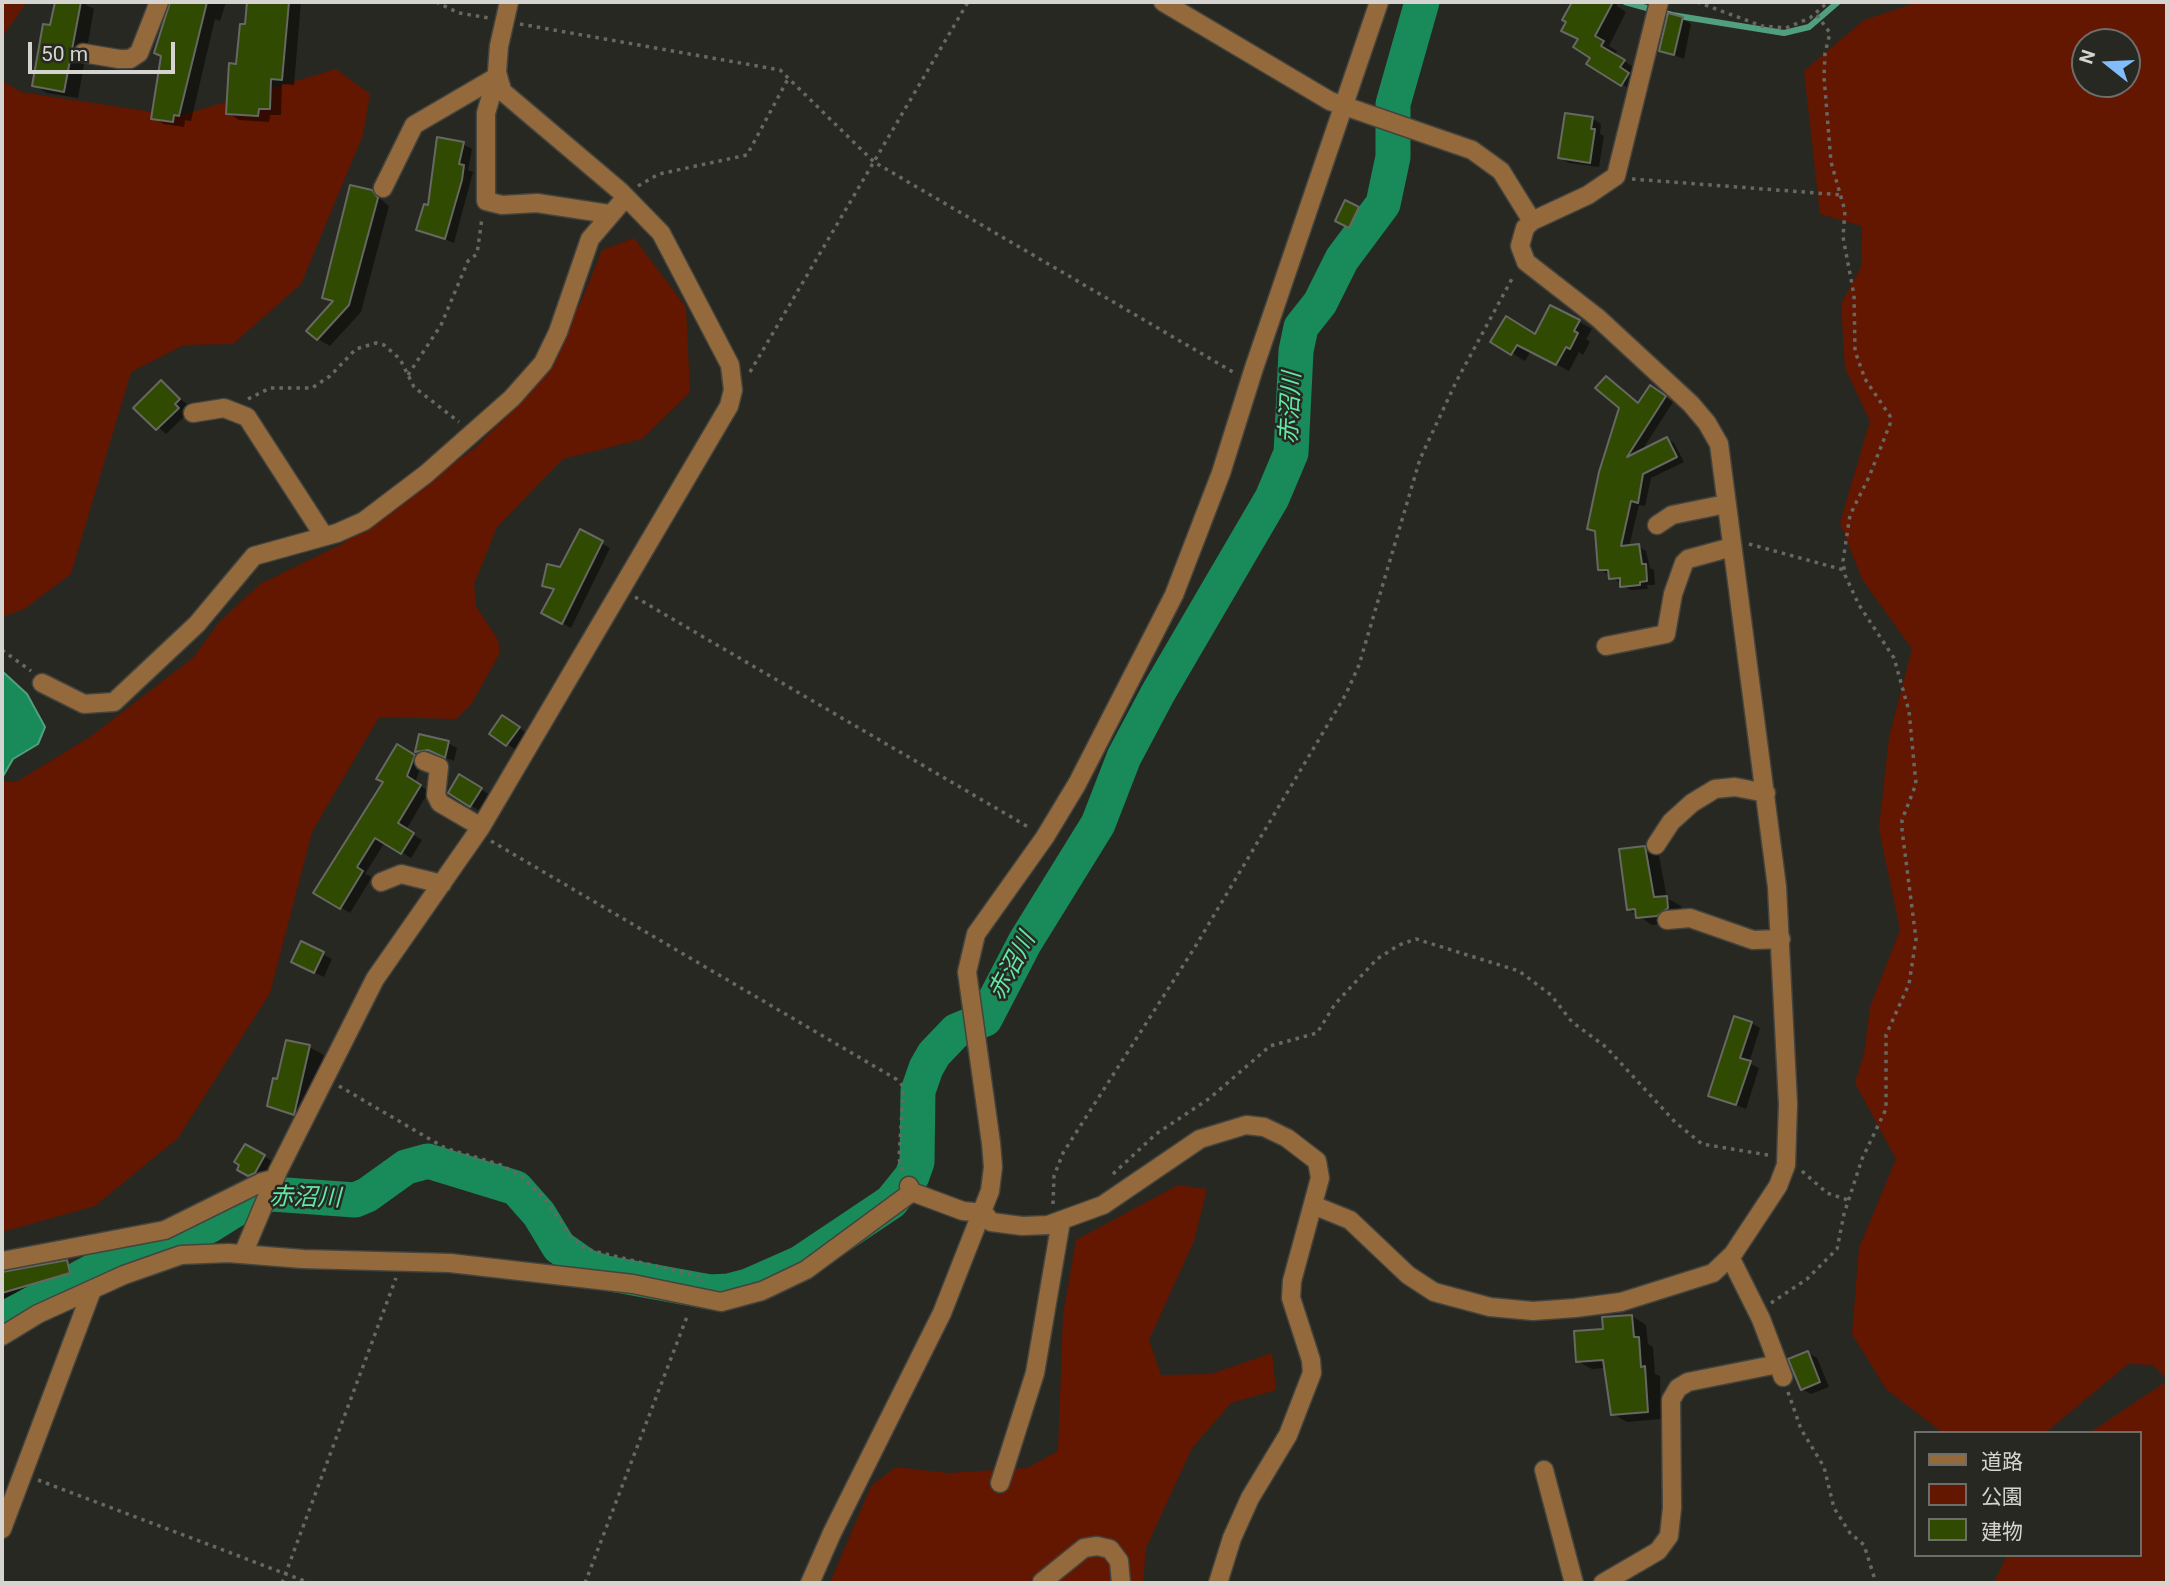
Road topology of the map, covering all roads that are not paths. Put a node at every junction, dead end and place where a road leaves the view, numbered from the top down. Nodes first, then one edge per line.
1 (159, 2) edge
2 (509, 2) edge
3 (1163, 2) edge
4 (1379, 2) edge
5 (1659, 2) edge
6 (83, 53) dead end
7 (499, 81) junction
8 (1345, 108) junction
9 (383, 188) dead end
10 (626, 197) junction
11 (609, 214) junction
12 (1532, 222) junction
13 (193, 413) dead end
14 (1726, 504) junction
15 (1657, 525) dead end
16 (324, 536) junction
17 (1732, 543) junction
18 (1606, 646) dead end
19 (42, 683) dead end
20 (424, 761) dead end
21 (1766, 793) junction
22 (479, 830) junction
23 (1656, 845) dead end
24 (381, 882) dead end
25 (442, 884) junction
26 (1667, 920) dead end
27 (1781, 939) junction
28 (271, 1187) junction
29 (1313, 1205) junction
30 (984, 1213) junction
31 (1057, 1222) junction
32 (165, 1230) junction
33 (243, 1254) junction
34 (1730, 1257) junction
35 (170, 1259) junction
36 (2, 1261) edge
37 (93, 1290) junction
38 (2, 1336) edge
39 (1544, 1470) dead end
40 (1000, 1483) dead end
41 (2, 1530) edge
42 (1042, 1582) edge
43 (810, 1583) edge
44 (1121, 1583) edge
45 (1218, 1583) edge
46 (1574, 1583) edge
47 (1603, 1583) edge

1 - 6 street
2 - 7 street
3 - 8 street
4 - 8 street
5 - 12 street
7 - 9 street
7 - 10 street
7 - 11 street
8 - 12 street
8 - 30 street
10 - 11 street
10 - 22 street
11 - 16 street
12 - 14 street
13 - 16 street
14 - 15 street
14 - 17 street
16 - 19 street
17 - 18 street
17 - 21 street
20 - 22 street
21 - 23 street
21 - 27 street
22 - 25 street
24 - 25 street
25 - 28 street
26 - 27 street
27 - 34 street
28 - 32 street
28 - 33 street
29 - 31 street
29 - 34 street
29 - 45 street
30 - 31 street
30 - 33 street
30 - 43 street
31 - 40 street
32 - 35 street
32 - 36 street
33 - 35 street
34 - 47 street
35 - 37 street
37 - 38 street
37 - 41 street
39 - 46 street
42 - 44 street

